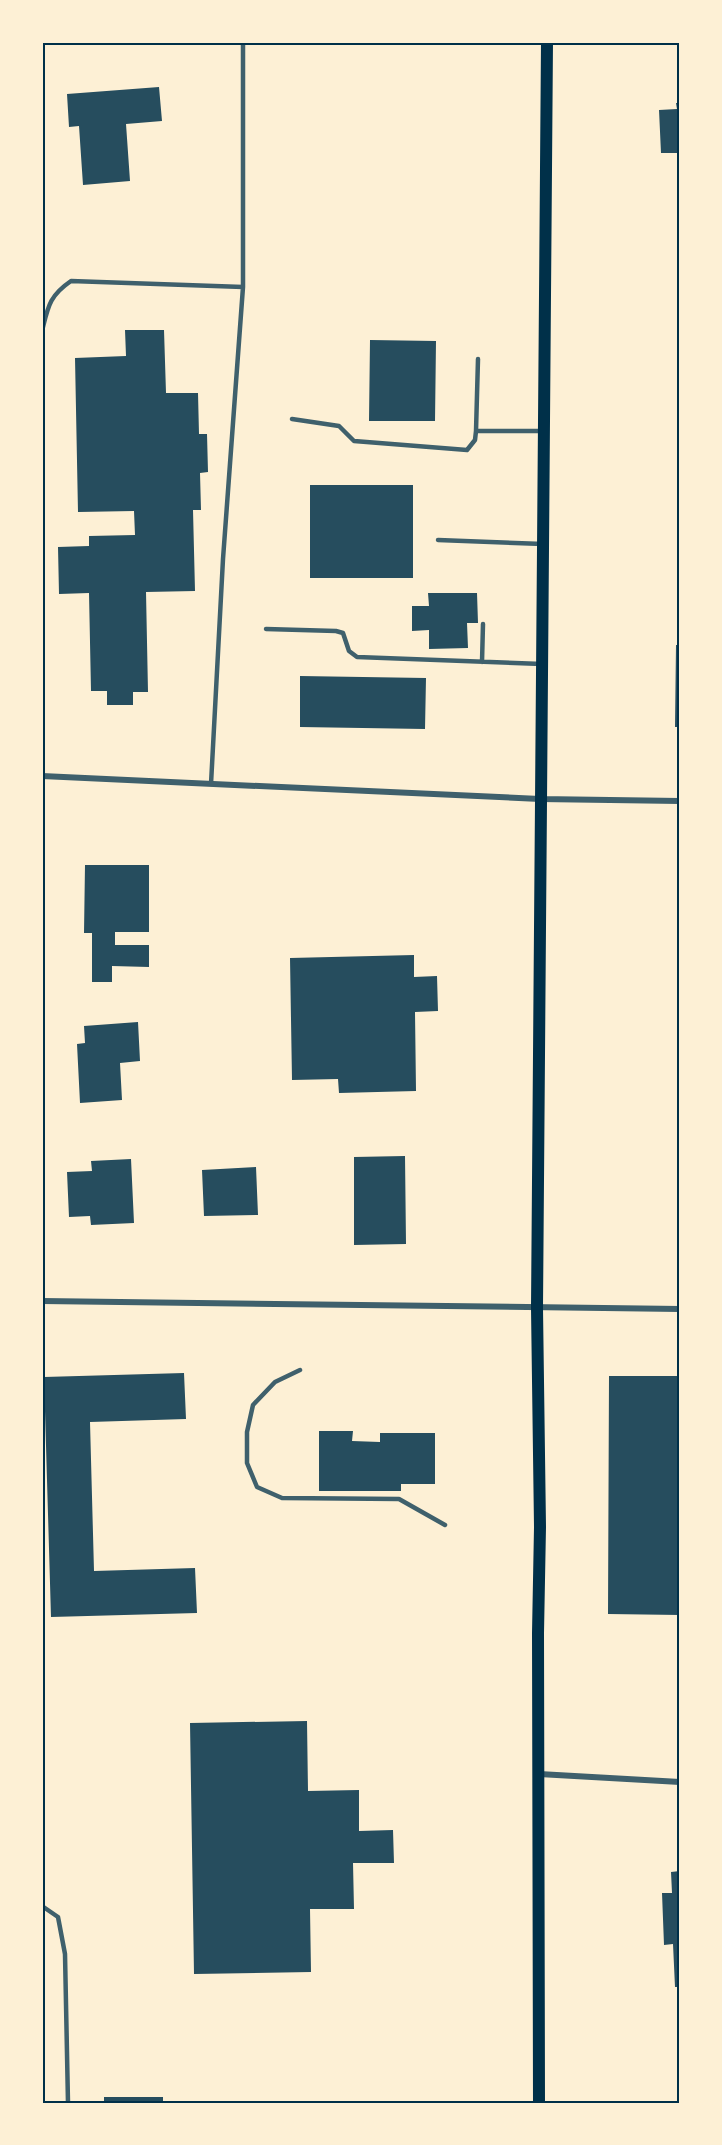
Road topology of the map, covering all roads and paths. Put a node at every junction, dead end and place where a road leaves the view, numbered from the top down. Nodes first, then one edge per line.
1 (243, 42) edge
2 (547, 42) edge
3 (243, 287) junction
4 (42, 331) edge
5 (478, 359) dead end
6 (292, 419) dead end
7 (476, 431) junction
8 (544, 431) junction
9 (438, 540) dead end
10 (543, 544) junction
11 (483, 624) dead end
12 (266, 629) dead end
13 (482, 662) junction
14 (542, 664) junction
15 (42, 776) edge
16 (211, 784) junction
17 (540, 799) junction
18 (680, 801) edge
19 (42, 1301) edge
20 (537, 1308) junction
21 (680, 1310) edge
22 (300, 1370) dead end
23 (445, 1525) dead end
24 (539, 1774) junction
25 (680, 1782) edge
26 (42, 1905) edge
27 (68, 2103) edge
28 (539, 2103) edge

1 - 3 lane
2 - 8 main road
3 - 4 lane
3 - 16 lane
5 - 7 lane
6 - 7 lane
7 - 8 lane
8 - 10 main road
9 - 10 lane
10 - 14 main road
11 - 13 lane
12 - 13 lane
13 - 14 lane
14 - 17 main road
15 - 16 street
16 - 17 street
17 - 18 street
17 - 20 main road
19 - 20 street
20 - 21 street
20 - 24 main road
22 - 23 lane
24 - 25 street
24 - 28 main road
26 - 27 lane

